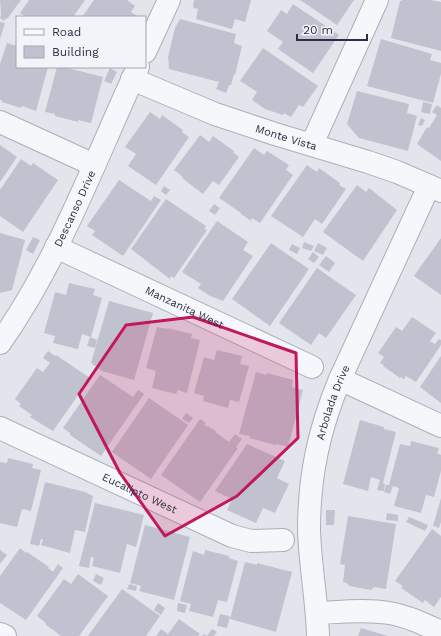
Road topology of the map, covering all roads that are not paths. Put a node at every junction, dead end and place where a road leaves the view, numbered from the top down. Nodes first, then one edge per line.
1 (169, 0) edge
2 (377, 0) edge
3 (146, 50) edge
4 (135, 73) edge
5 (0, 122) edge
6 (312, 144) junction
7 (94, 165) junction
8 (435, 189) edge
9 (56, 248) junction
10 (3, 334) edge
11 (312, 367) dead end
12 (340, 379) junction
13 (441, 426) edge
14 (0, 428) edge
15 (283, 540) dead end
16 (317, 613) junction
17 (441, 632) edge
18 (0, 634) edge
19 (5, 636) edge
20 (318, 636) edge

1 - 3 street
2 - 6 street
4 - 6 street, Monte Vista
4 - 7 street, Descanso Drive
5 - 7 street
6 - 8 street, Monte Vista
7 - 9 street, Descanso Drive
8 - 12 street, Arbolada Drive
9 - 10 street, Descanso Drive
9 - 11 street, Manzanita West
12 - 13 street
12 - 16 street, Arbolada Drive
14 - 15 street, Eucalipto West
16 - 17 street
16 - 20 street, Arbolada Drive
18 - 19 street

